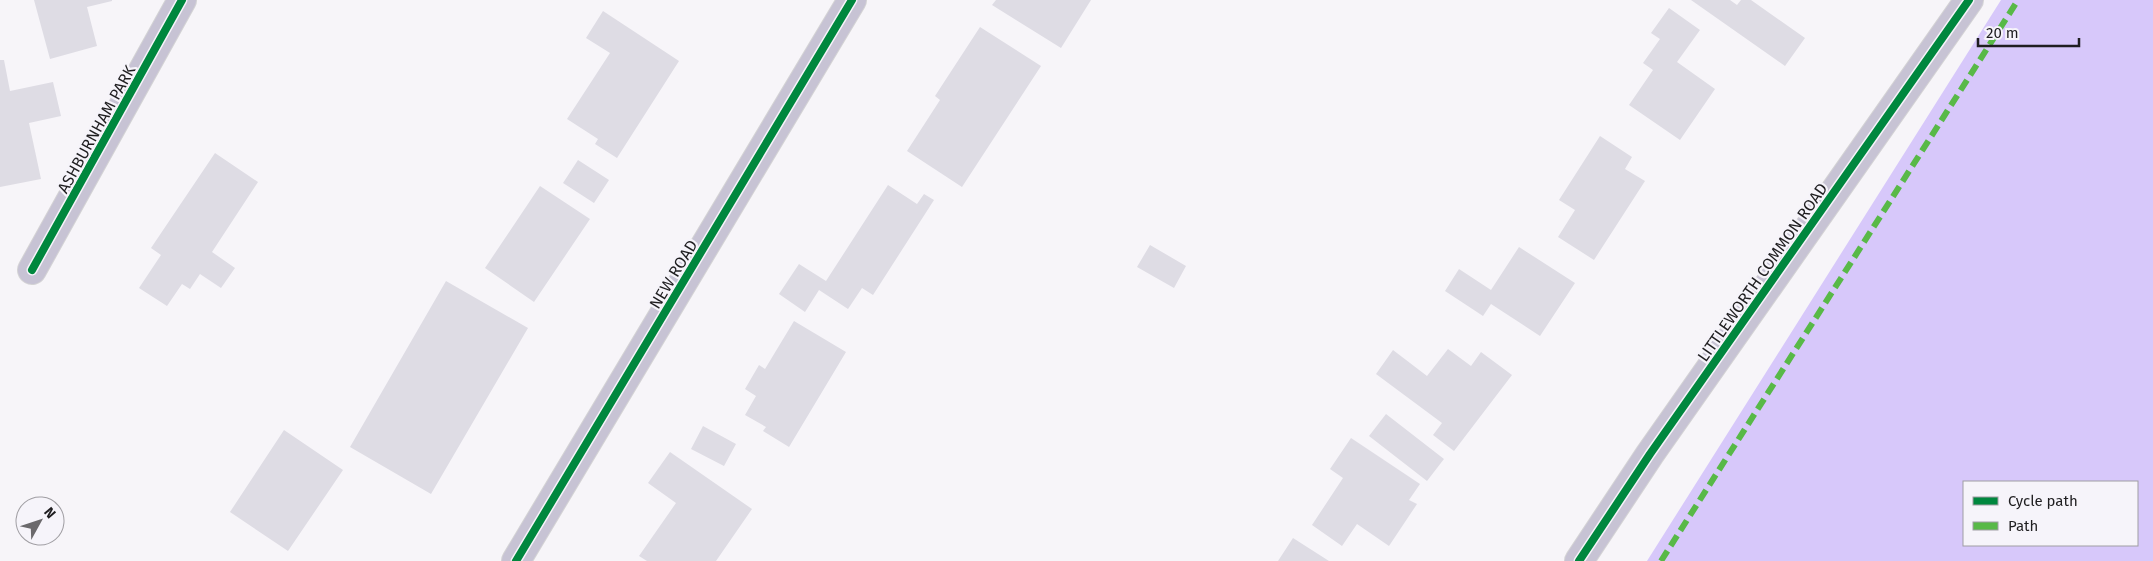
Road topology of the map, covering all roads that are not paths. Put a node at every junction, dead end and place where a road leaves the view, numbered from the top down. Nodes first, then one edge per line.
1 (182, 0) edge
2 (852, 0) edge
3 (1969, 0) edge
4 (32, 270) dead end
5 (516, 561) edge
6 (1579, 561) edge

1 - 4 street, ASHBURNHAM PARK
2 - 5 street, NEW ROAD
3 - 6 street, LITTLEWORTH COMMON ROAD

